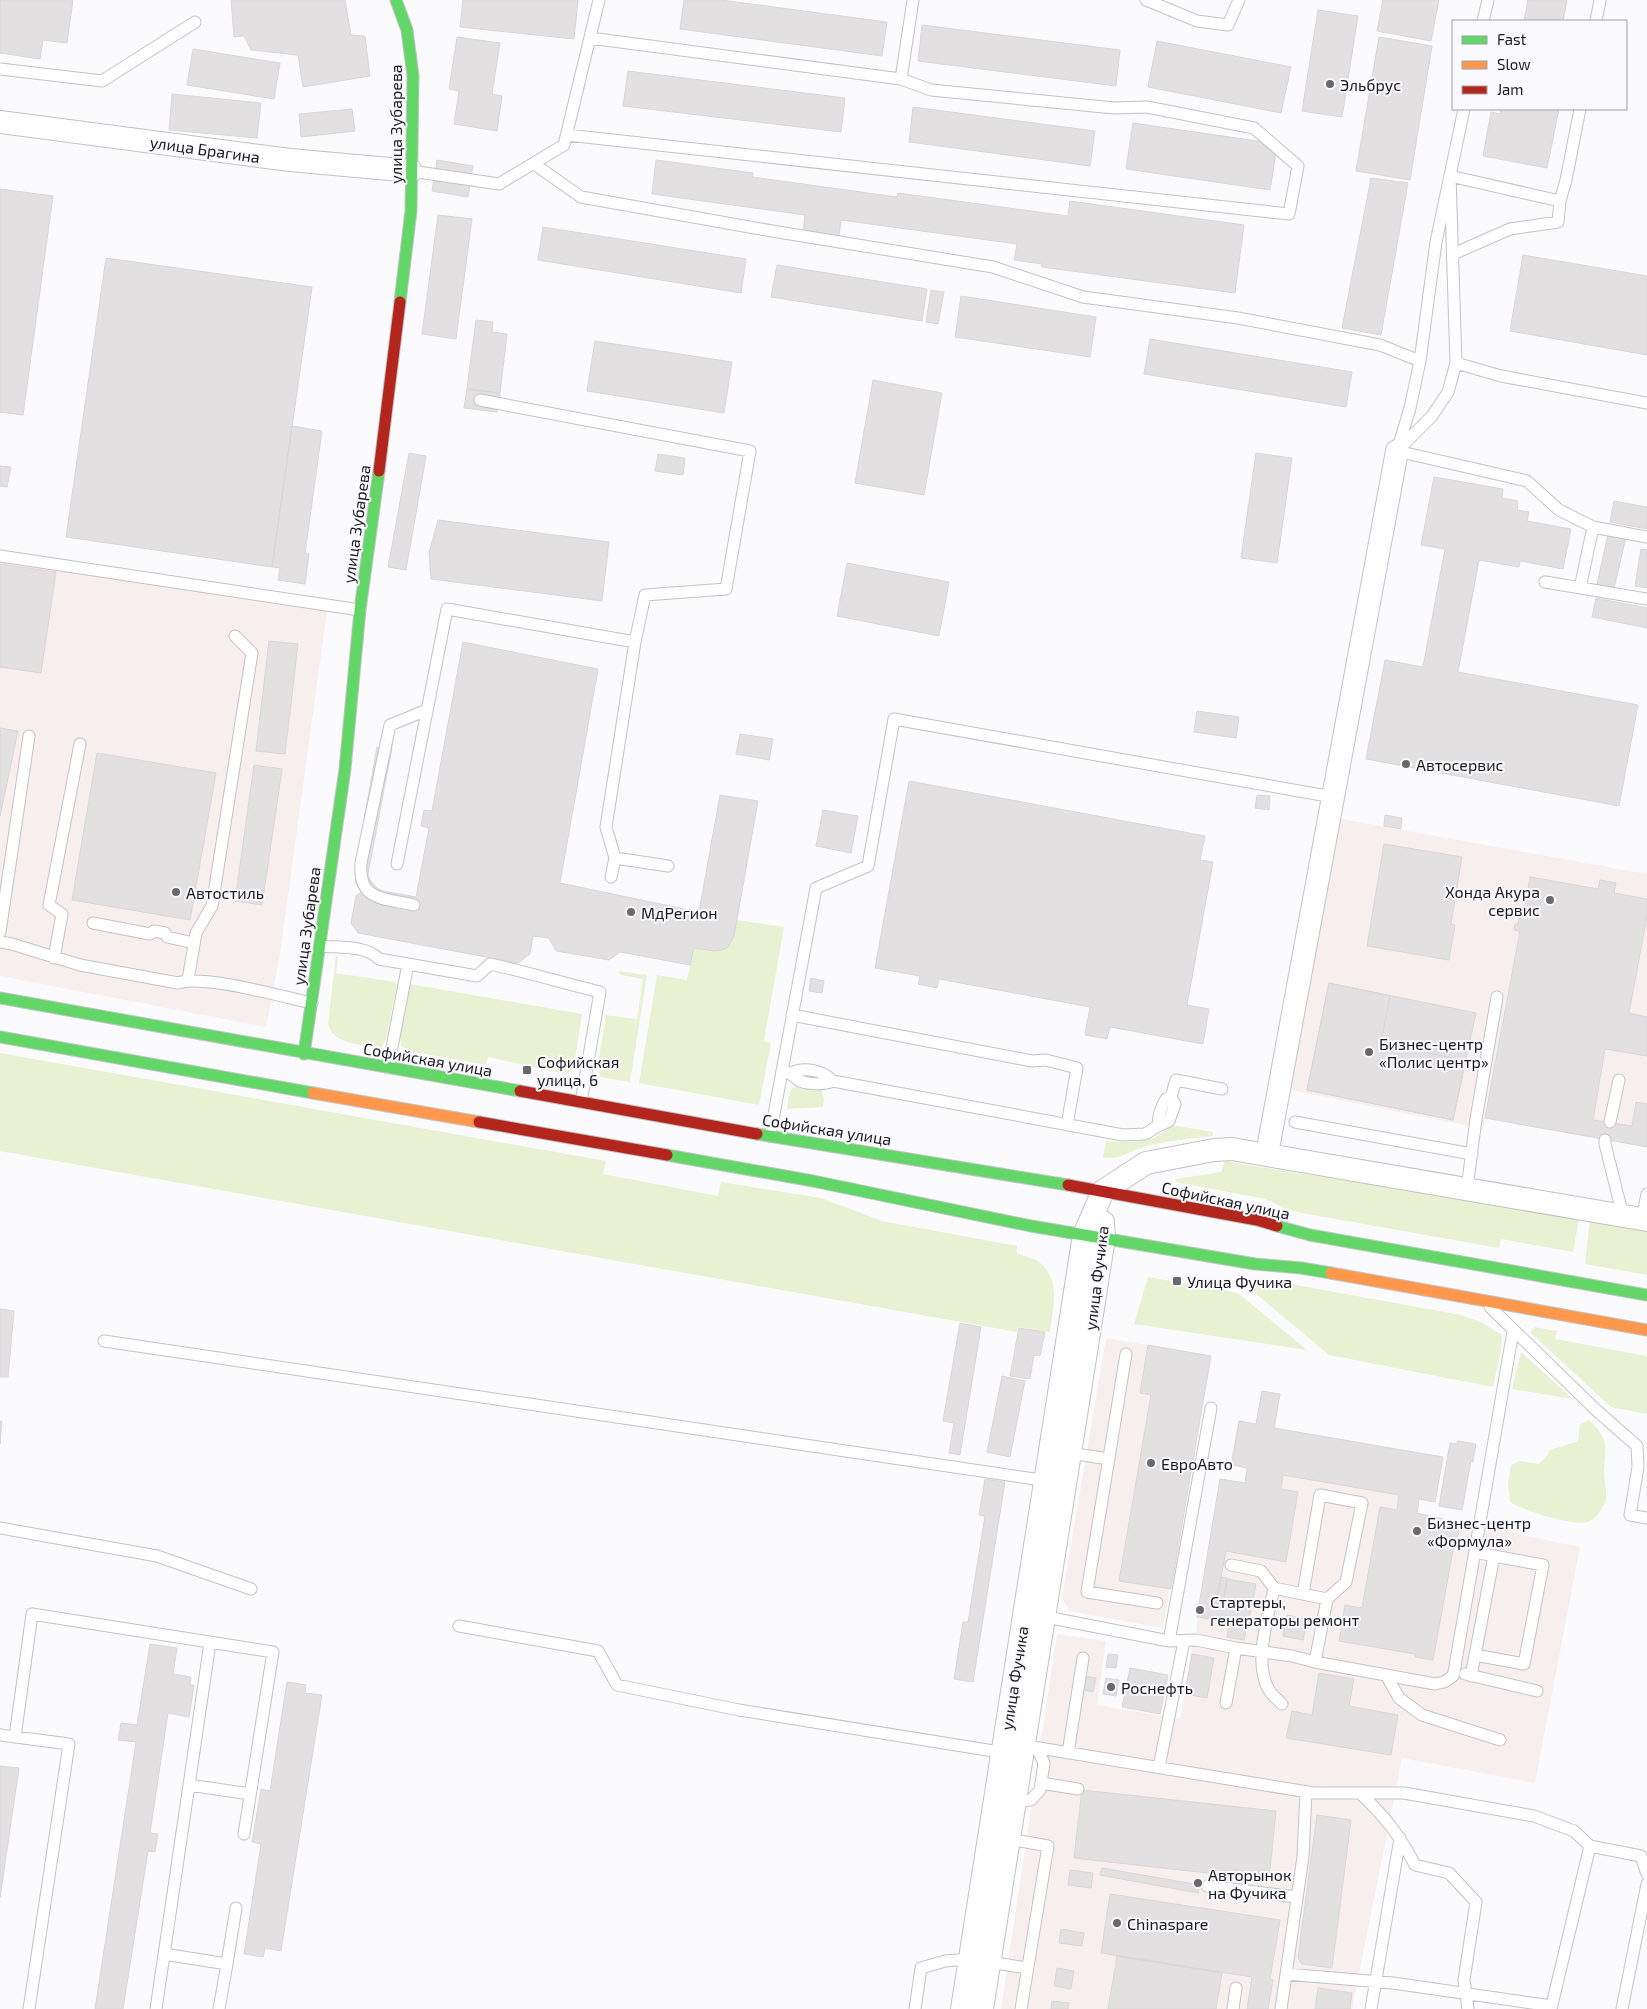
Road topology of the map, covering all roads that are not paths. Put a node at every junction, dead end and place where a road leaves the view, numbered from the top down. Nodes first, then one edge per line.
1 (396, 0) edge
2 (599, 0) edge
3 (913, 0) edge
4 (1146, 0) edge
5 (1238, 0) edge
6 (1488, 0) edge
7 (1600, 0) edge
8 (1483, 20) edge
9 (1596, 20) edge
10 (195, 22) dead end
11 (590, 38) junction
12 (0, 69) edge
13 (901, 79) junction
14 (1464, 110) edge
15 (1580, 110) edge
16 (0, 122) edge
17 (567, 135) junction
18 (537, 166) dead end
19 (411, 171) junction
20 (1450, 176) junction
21 (1560, 201) junction
22 (1453, 254) junction
23 (1420, 361) junction
24 (1456, 363) junction
25 (480, 400) dead end
26 (1647, 403) edge
27 (1397, 451) junction
28 (1593, 527) junction
29 (1647, 537) edge
30 (0, 556) edge
31 (1545, 582) dead end
32 (1580, 588) junction
33 (1647, 599) edge
34 (360, 610) junction
35 (235, 636) dead end
36 (635, 642) junction
37 (427, 710) junction
38 (28, 736) dead end
39 (80, 744) dead end
40 (1333, 796) junction
41 (615, 858) junction
42 (397, 864) dead end
43 (668, 866) dead end
44 (611, 877) dead end
45 (2, 898) edge
46 (414, 905) dead end
47 (93, 923) dead end
48 (0, 932) edge
49 (0, 942) edge
50 (194, 942) junction
51 (320, 946) junction
52 (54, 958) junction
53 (408, 964) junction
54 (188, 980) junction
55 (1498, 997) dead end
56 (0, 998) edge
57 (312, 1003) junction
58 (792, 1015) junction
59 (0, 1037) edge
60 (304, 1054) junction
61 (388, 1068) junction
62 (787, 1072) junction
63 (1619, 1080) dead end
64 (1222, 1089) dead end
65 (581, 1102) junction
66 (1295, 1122) dead end
67 (1610, 1122) dead end
68 (1067, 1125) junction
69 (770, 1136) junction
70 (1606, 1140) dead end
71 (1267, 1154) junction
72 (1472, 1154) junction
73 (1467, 1189) junction
74 (1103, 1191) junction
75 (1647, 1194) edge
76 (1637, 1218) edge
77 (1094, 1237) junction
78 (1647, 1295) edge
79 (1483, 1301) junction
80 (1647, 1330) edge
81 (1513, 1331) junction
82 (104, 1342) dead end
83 (1126, 1354) dead end
84 (1211, 1408) dead end
85 (1070, 1453) junction
86 (1109, 1459) junction
87 (1643, 1468) edge
88 (1055, 1482) junction
89 (1647, 1518) edge
90 (0, 1528) edge
91 (1475, 1552) junction
92 (1494, 1556) junction
93 (1231, 1565) dead end
94 (1274, 1588) junction
95 (251, 1589) dead end
96 (1303, 1594) junction
97 (1328, 1599) junction
98 (1157, 1603) dead end
99 (1034, 1615) junction
100 (459, 1626) dead end
101 (1169, 1641) junction
102 (1184, 1641) junction
103 (210, 1643) junction
104 (1236, 1648) junction
105 (1262, 1651) junction
106 (1475, 1654) junction
107 (1084, 1658) dead end
108 (1315, 1662) junction
109 (1454, 1672) junction
110 (1386, 1675) junction
111 (1471, 1676) junction
112 (1537, 1691) dead end
113 (1226, 1703) dead end
114 (1282, 1704) dead end
115 (0, 1735) edge
116 (15, 1737) junction
117 (1500, 1740) dead end
118 (1018, 1749) junction
119 (1068, 1753) junction
120 (1159, 1766) junction
121 (1041, 1783) junction
122 (189, 1785) junction
123 (1078, 1789) dead end
124 (1306, 1792) junction
125 (1360, 1793) junction
126 (250, 1794) junction
127 (1015, 1802) junction
128 (244, 1834) dead end
129 (1400, 1838) junction
130 (1009, 1839) junction
131 (1590, 1846) junction
132 (1647, 1874) edge
133 (1647, 1884) edge
134 (1206, 1886) dead end
135 (1297, 1897) junction
136 (236, 1908) dead end
137 (164, 1954) junction
138 (980, 1961) junction
139 (227, 1964) junction
140 (1027, 1968) junction
141 (1286, 1974) junction
142 (1375, 1981) junction
143 (1236, 1988) dead end
144 (1466, 1994) junction
145 (1552, 2008) edge
146 (29, 2009) edge
147 (156, 2009) edge
148 (219, 2009) edge
149 (915, 2009) edge
150 (962, 2009) edge
151 (982, 2009) edge
152 (1020, 2009) edge
153 (1233, 2009) edge
154 (1281, 2009) edge
155 (1371, 2009) edge
156 (1468, 2009) edge
157 (1622, 2009) edge

1 - 19 main road, улица Зубарева
2 - 11 lane
3 - 13 lane
4 - 5 lane
6 - 8 lane
7 - 9 lane
10 - 12 lane
11 - 13 lane
11 - 17 lane
13 - 17 lane
14 - 20 lane
15 - 21 lane
16 - 19 street, улица Брагина
17 - 19 lane
18 - 23 lane
19 - 34 main road, улица Зубарева
20 - 21 lane
20 - 22 lane
20 - 23 lane
21 - 22 lane
22 - 24 lane
23 - 27 lane
24 - 26 lane
24 - 27 lane
25 - 36 lane
27 - 28 lane
27 - 40 street
28 - 29 lane
28 - 32 lane
30 - 34 lane
31 - 32 lane
32 - 33 lane
34 - 51 main road, улица Зубарева
35 - 50 lane
36 - 37 lane
36 - 41 lane
37 - 42 lane
37 - 46 lane
38 - 45 lane
39 - 52 lane
40 - 58 lane
40 - 71 street
41 - 43 lane
41 - 44 lane
45 - 48 lane
47 - 50 lane
49 - 52 lane
50 - 54 lane
51 - 53 lane
51 - 57 main road, улица Зубарева
52 - 54 lane
53 - 61 lane
53 - 65 lane
54 - 57 lane
55 - 72 lane
56 - 60 main road, Софийская улица
57 - 60 main road, улица Зубарева
58 - 62 lane
58 - 68 lane
59 - 77 main road
60 - 61 main road, Софийская улица
61 - 65 main road, Софийская улица
62 - 68 lane
62 - 69 lane
63 - 67 lane
64 - 68 lane
65 - 69 main road, Софийская улица
66 - 72 lane
69 - 74 main road, Софийская улица
70 - 76 lane
71 - 73 street
71 - 74 street
72 - 73 lane
73 - 76 street
74 - 77 street, улица Фучика
74 - 78 main road, Софийская улица
75 - 76 lane
77 - 79 main road
77 - 85 street, улица Фучика
77 - 88 street, улица Фучика
79 - 80 main road
79 - 81 lane
81 - 87 lane
81 - 91 lane
82 - 88 lane
83 - 86 lane
84 - 101 lane
85 - 86 lane
85 - 88 street, улица Фучика
86 - 98 lane
87 - 89 lane
88 - 99 street, улица Фучика
90 - 95 lane
91 - 92 lane
91 - 109 lane
92 - 106 lane
92 - 106 lane
93 - 94 lane
94 - 96 lane
94 - 105 lane
96 - 97 lane
96 - 97 lane
97 - 108 lane
99 - 101 lane
99 - 118 street, улица Фучика
100 - 118 lane
101 - 102 lane
102 - 104 lane
102 - 120 lane
103 - 116 lane
103 - 122 lane
103 - 126 lane
104 - 105 lane
104 - 113 lane
105 - 108 lane
105 - 114 lane
106 - 111 lane
107 - 119 lane
108 - 110 lane
109 - 110 lane
109 - 111 lane
110 - 117 lane
111 - 112 lane
115 - 116 lane
116 - 146 lane
118 - 119 lane
118 - 121 lane
118 - 127 street, улица Фучика
118 - 138 street, улица Фучика
119 - 120 lane
120 - 124 lane
121 - 123 lane
121 - 127 lane
122 - 126 lane
122 - 137 lane
124 - 125 lane
124 - 135 lane
125 - 129 lane
125 - 131 lane
126 - 128 lane
127 - 130 street, улица Фучика
129 - 142 lane
129 - 144 lane
130 - 138 street, улица Фучика
130 - 140 lane
131 - 132 lane
131 - 145 lane
133 - 157 lane
134 - 135 lane
135 - 141 lane
136 - 139 lane
137 - 139 lane
137 - 147 lane
138 - 140 lane
138 - 149 lane
138 - 150 street, улица Фучика
138 - 151 street, улица Фучика
139 - 148 lane
140 - 152 lane
141 - 142 lane
141 - 154 lane
142 - 144 lane
142 - 155 lane
143 - 153 lane
144 - 145 lane
144 - 156 lane

